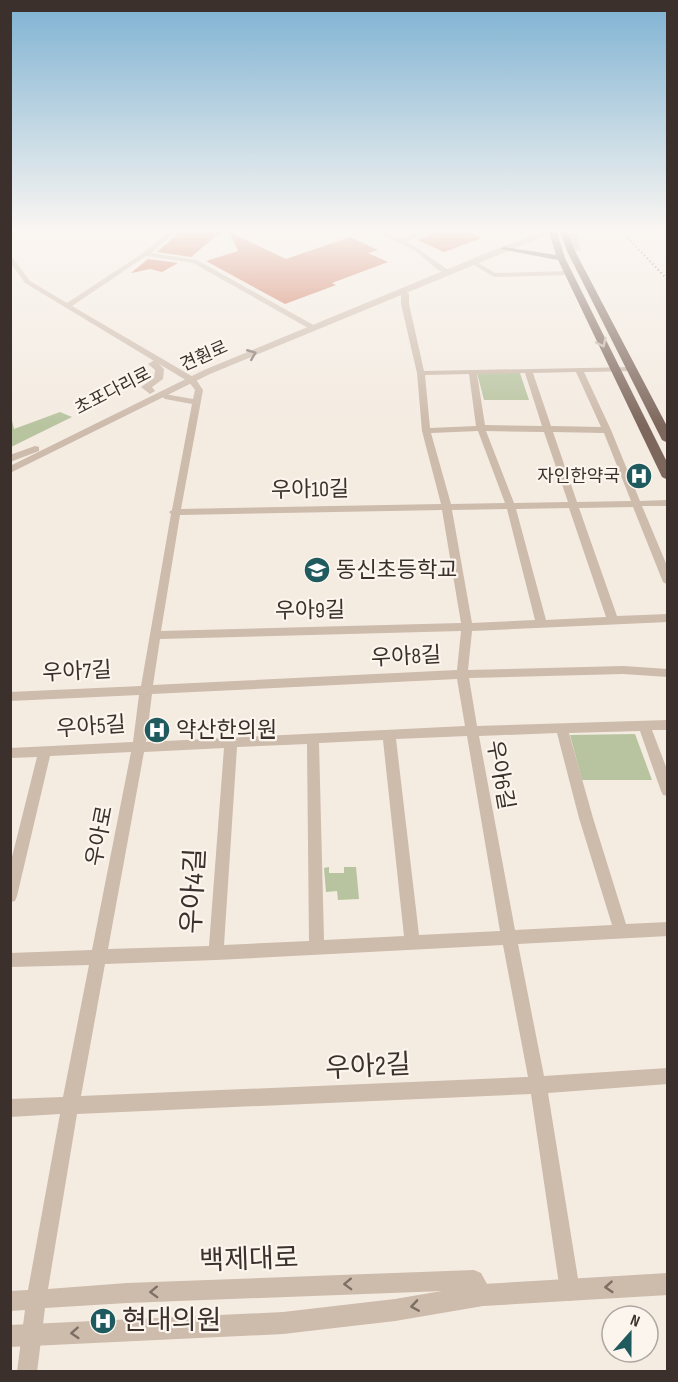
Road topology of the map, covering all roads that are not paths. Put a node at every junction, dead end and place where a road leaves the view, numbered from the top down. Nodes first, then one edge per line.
1 (51, 296) edge
2 (81, 296) edge
3 (258, 296) edge
4 (380, 296) edge
5 (389, 296) edge
6 (405, 296) edge
7 (580, 296) edge
8 (595, 296) edge
9 (386, 298) junction
10 (405, 304) junction
11 (67, 306) junction
12 (309, 325) junction
13 (159, 361) junction
14 (614, 369) junction
15 (632, 369) junction
16 (579, 370) junction
17 (528, 371) junction
18 (473, 372) junction
19 (421, 373) junction
20 (188, 377) junction
21 (150, 391) junction
22 (163, 394) junction
23 (197, 402) junction
24 (656, 417) junction
25 (668, 418) edge
26 (482, 428) junction
27 (426, 430) junction
28 (606, 430) junction
29 (548, 431) junction
30 (668, 440) edge
31 (10, 459) edge
32 (10, 470) edge
33 (668, 477) edge
34 (668, 503) edge
35 (638, 505) junction
36 (573, 506) junction
37 (511, 507) junction
38 (447, 508) junction
39 (174, 512) junction
40 (668, 582) edge
41 (668, 618) edge
42 (612, 619) junction
43 (541, 623) junction
44 (467, 627) junction
45 (154, 634) junction
46 (668, 673) edge
47 (462, 674) junction
48 (146, 689) junction
49 (10, 697) edge
50 (668, 725) edge
51 (645, 727) junction
52 (562, 730) junction
53 (471, 731) junction
54 (389, 735) junction
55 (313, 739) junction
56 (231, 743) junction
57 (139, 745) junction
58 (45, 751) junction
59 (10, 753) edge
60 (668, 791) edge
61 (10, 896) edge
62 (668, 929) edge
63 (621, 931) junction
64 (508, 937) junction
65 (412, 942) junction
66 (317, 947) junction
67 (216, 953) junction
68 (98, 958) junction
69 (10, 960) edge
70 (668, 1076) edge
71 (538, 1085) junction
72 (70, 1107) junction
73 (10, 1108) edge
74 (668, 1284) edge
75 (570, 1291) junction
76 (483, 1295) junction
77 (10, 1301) edge
78 (36, 1301) junction
79 (21, 1336) edge
80 (27, 1371) edge

1 - 11 street
2 - 11 street
3 - 12 street
4 - 12 street
5 - 9 street, 견훤로
6 - 10 street
7 -> 14 main road
8 - 15 main road
9 - 10 street
9 - 12 street, 견훤로
10 - 19 street
11 - 13 street
12 - 20 street, 견훤로
13 - 20 street
13 - 21 street
14 - 15 street
14 - 16 street
14 - 33 main road
15 - 24 main road
16 - 17 street
16 - 28 street
17 - 18 street
17 - 29 street
18 - 19 street
18 - 26 street
19 - 27 street
20 - 21 street, 초포다리로
20 - 22 street, 견훤로
20 - 23 street, 우아로
21 - 31 street, 초포다리로
22 - 23 street
22 - 32 street, 견훤로
23 - 39 street, 우아로
24 - 25 street
24 - 30 main road
26 - 27 street
26 - 29 street
26 - 37 street
27 - 38 street
28 - 29 street
28 - 35 street
29 - 36 street
34 - 35 street, 우아10길
35 - 36 street, 우아10길
35 - 40 street
36 - 37 street, 우아10길
36 - 42 street
37 - 38 street, 우아10길
37 - 43 street
38 - 39 street, 우아10길
38 - 44 street
39 - 45 street, 우아로
41 - 42 street, 우아9길
42 - 43 street, 우아9길
43 - 44 street, 우아9길
44 - 45 street, 우아9길
44 - 47 street
45 - 48 street, 우아로
46 - 47 street, 우아8길
47 - 48 street, 우아8길
47 - 53 street
48 - 49 street, 우아7길
48 - 57 street, 우아로
50 - 51 street, 우아6길
51 - 52 street, 우아6길
51 - 60 street
52 - 53 street, 우아6길
52 - 63 street
53 - 54 street, 우아6길
53 - 64 street, 우아6길
54 - 55 street, 우아6길
54 - 65 street
55 - 56 street, 우아6길
55 - 66 street
56 - 57 street, 우아6길
56 - 67 street, 우아4길
57 - 58 street, 우아5길
57 - 68 street, 우아로
58 - 59 street, 우아5길
58 - 61 street, 우아5길
62 - 63 street, 우아4길
63 - 64 street, 우아4길
64 - 65 street, 우아4길
64 - 71 street
65 - 66 street, 우아4길
66 - 67 street, 우아4길
67 - 68 street, 우아4길
68 - 69 street, 우아4길
68 - 72 street, 우아로
70 - 71 street, 우아2길
71 - 72 street, 우아2길
71 - 75 street
72 - 73 street, 우아2길
72 - 78 street, 우아로
74 -> 75 street
75 - 76 street
76 -> 78 street, 백제대로
76 -> 79 street
77 - 78 street, 백제대로
78 - 79 street, 우아로
79 - 80 street, 우아로

